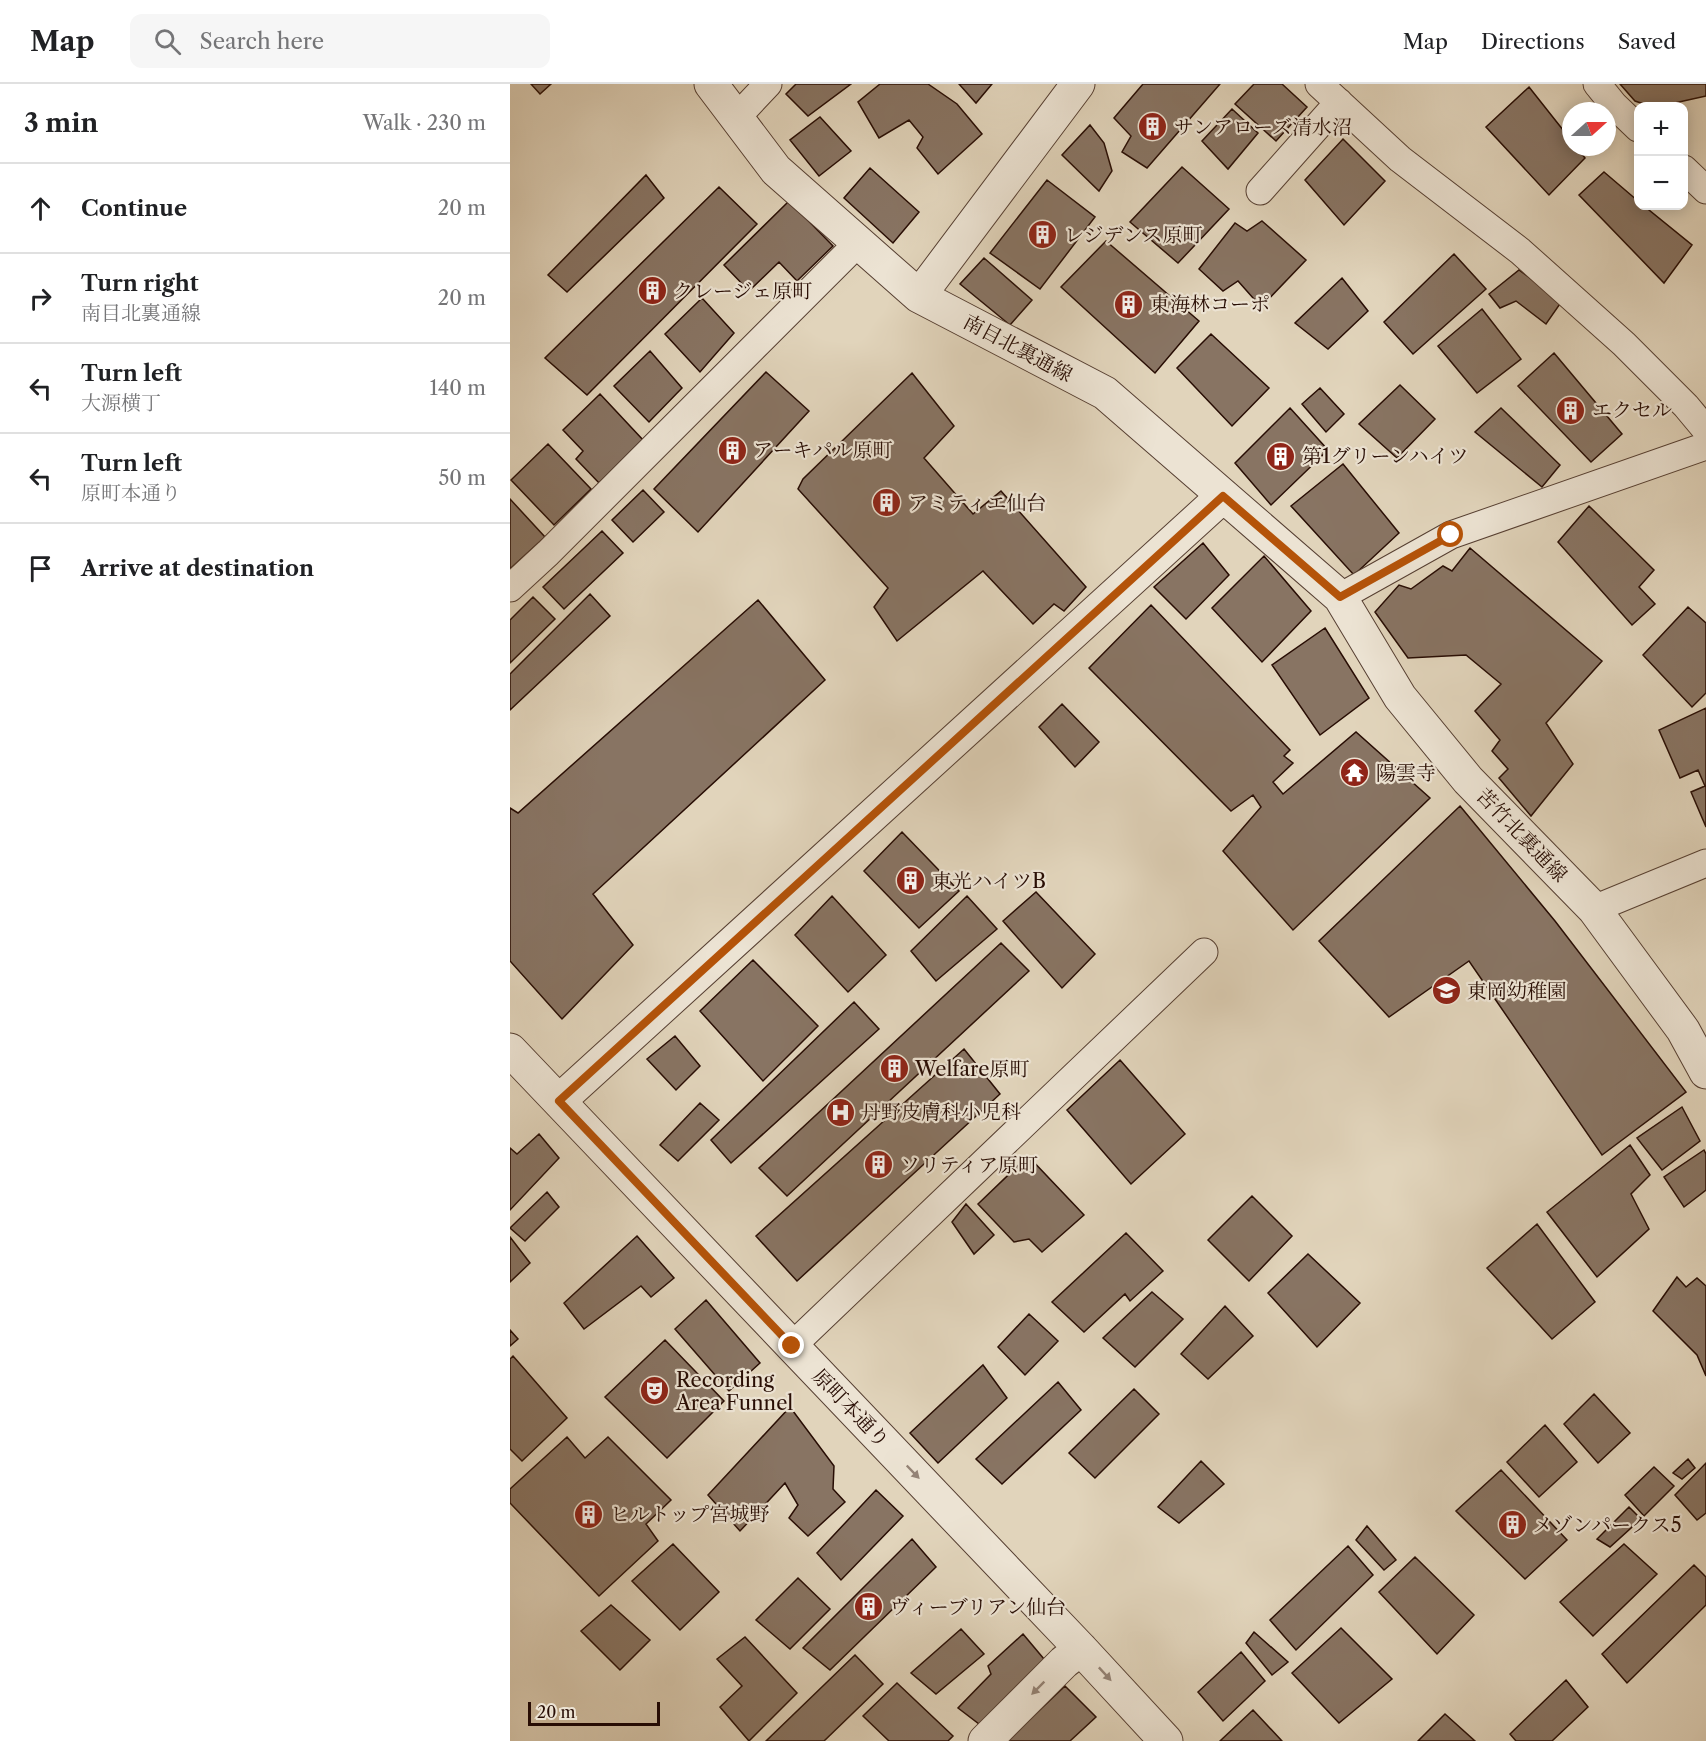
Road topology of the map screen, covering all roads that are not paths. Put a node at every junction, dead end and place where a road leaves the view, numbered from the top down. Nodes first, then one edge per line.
1 (711, 84) edge
2 (768, 84) edge
3 (1078, 84) edge
4 (1319, 84) edge
5 (1598, 84) edge
6 (1339, 102) junction
7 (737, 117) junction
8 (1634, 124) edge
9 (1688, 174) edge
10 (1706, 190) edge
11 (1260, 191) dead end
12 (858, 243) junction
13 (919, 296) junction
14 (1706, 430) edge
15 (1706, 447) edge
16 (1223, 496) junction
17 (510, 588) edge
18 (1340, 597) junction
19 (1706, 863) edge
20 (1594, 909) junction
21 (1204, 952) dead end
22 (510, 1050) edge
23 (1706, 1072) edge
24 (559, 1101) junction
25 (792, 1346) junction
26 (1081, 1649) junction
27 (985, 1741) edge
28 (1166, 1741) edge

1 - 7 street, 南目北裏通線
2 - 7 lane
3 - 13 street
4 - 6 lane
5 - 8 lane
6 - 11 lane
6 - 14 lane
7 - 12 street, 南目北裏通線
9 - 10 lane
12 - 13 street, 南目北裏通線
12 - 17 lane
13 - 16 street, 南目北裏通線
15 - 18 lane
16 - 18 street, 南目北裏通線
16 - 24 street
18 - 20 street, 苦竹北裏通線
19 - 20 lane
20 - 23 street, 苦竹北裏通線
21 - 25 lane
22 - 24 street, 原町本通り
24 - 25 street, 原町本通り
25 -> 26 street, 原町本通り
26 -> 27 street
26 -> 28 street, 原町本通り

